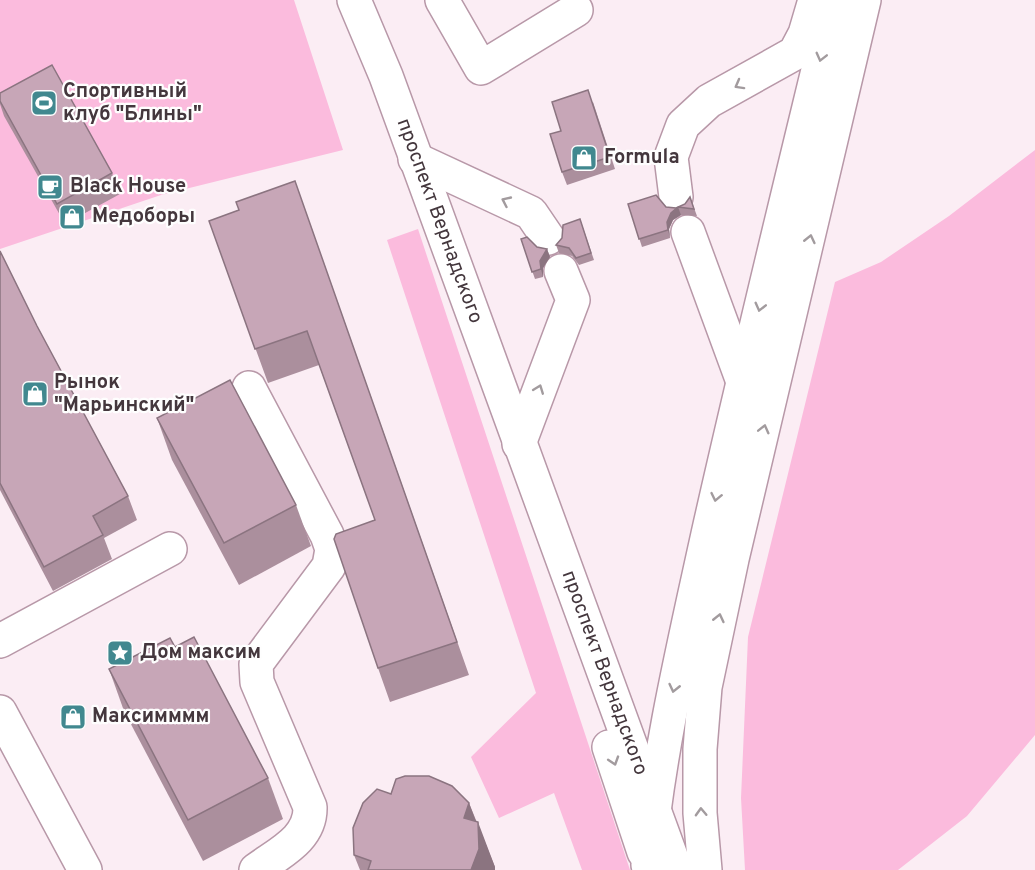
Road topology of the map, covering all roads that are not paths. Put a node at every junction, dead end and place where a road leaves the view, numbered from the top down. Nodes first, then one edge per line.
1 (354, 0) edge
2 (442, 0) edge
3 (815, 0) edge
4 (835, 0) edge
5 (864, 0) edge
6 (576, 10) dead end
7 (416, 159) junction
8 (676, 197) dead end
9 (688, 232) dead end
10 (548, 238) dead end
11 (561, 271) dead end
12 (742, 379) junction
13 (249, 388) dead end
14 (519, 444) junction
15 (170, 549) dead end
16 (0, 641) edge
17 (0, 712) edge
18 (653, 805) junction
19 (658, 868) edge
20 (85, 870) edge
21 (256, 870) edge
22 (705, 870) edge

1 - 7 main road, проспект Вернадского
2 - 6 main road
3 -> 8 main road
4 -> 12 main road
22 -> 5 main road
10 -> 7 main road
7 - 14 main road, проспект Вернадского
9 - 12 main road
14 -> 11 main road
12 -> 18 main road
13 - 21 main road
14 - 18 main road, проспект Вернадского
14 -> 19 main road, проспект Вернадского
15 - 16 main road
17 - 20 main road
18 - 19 main road

